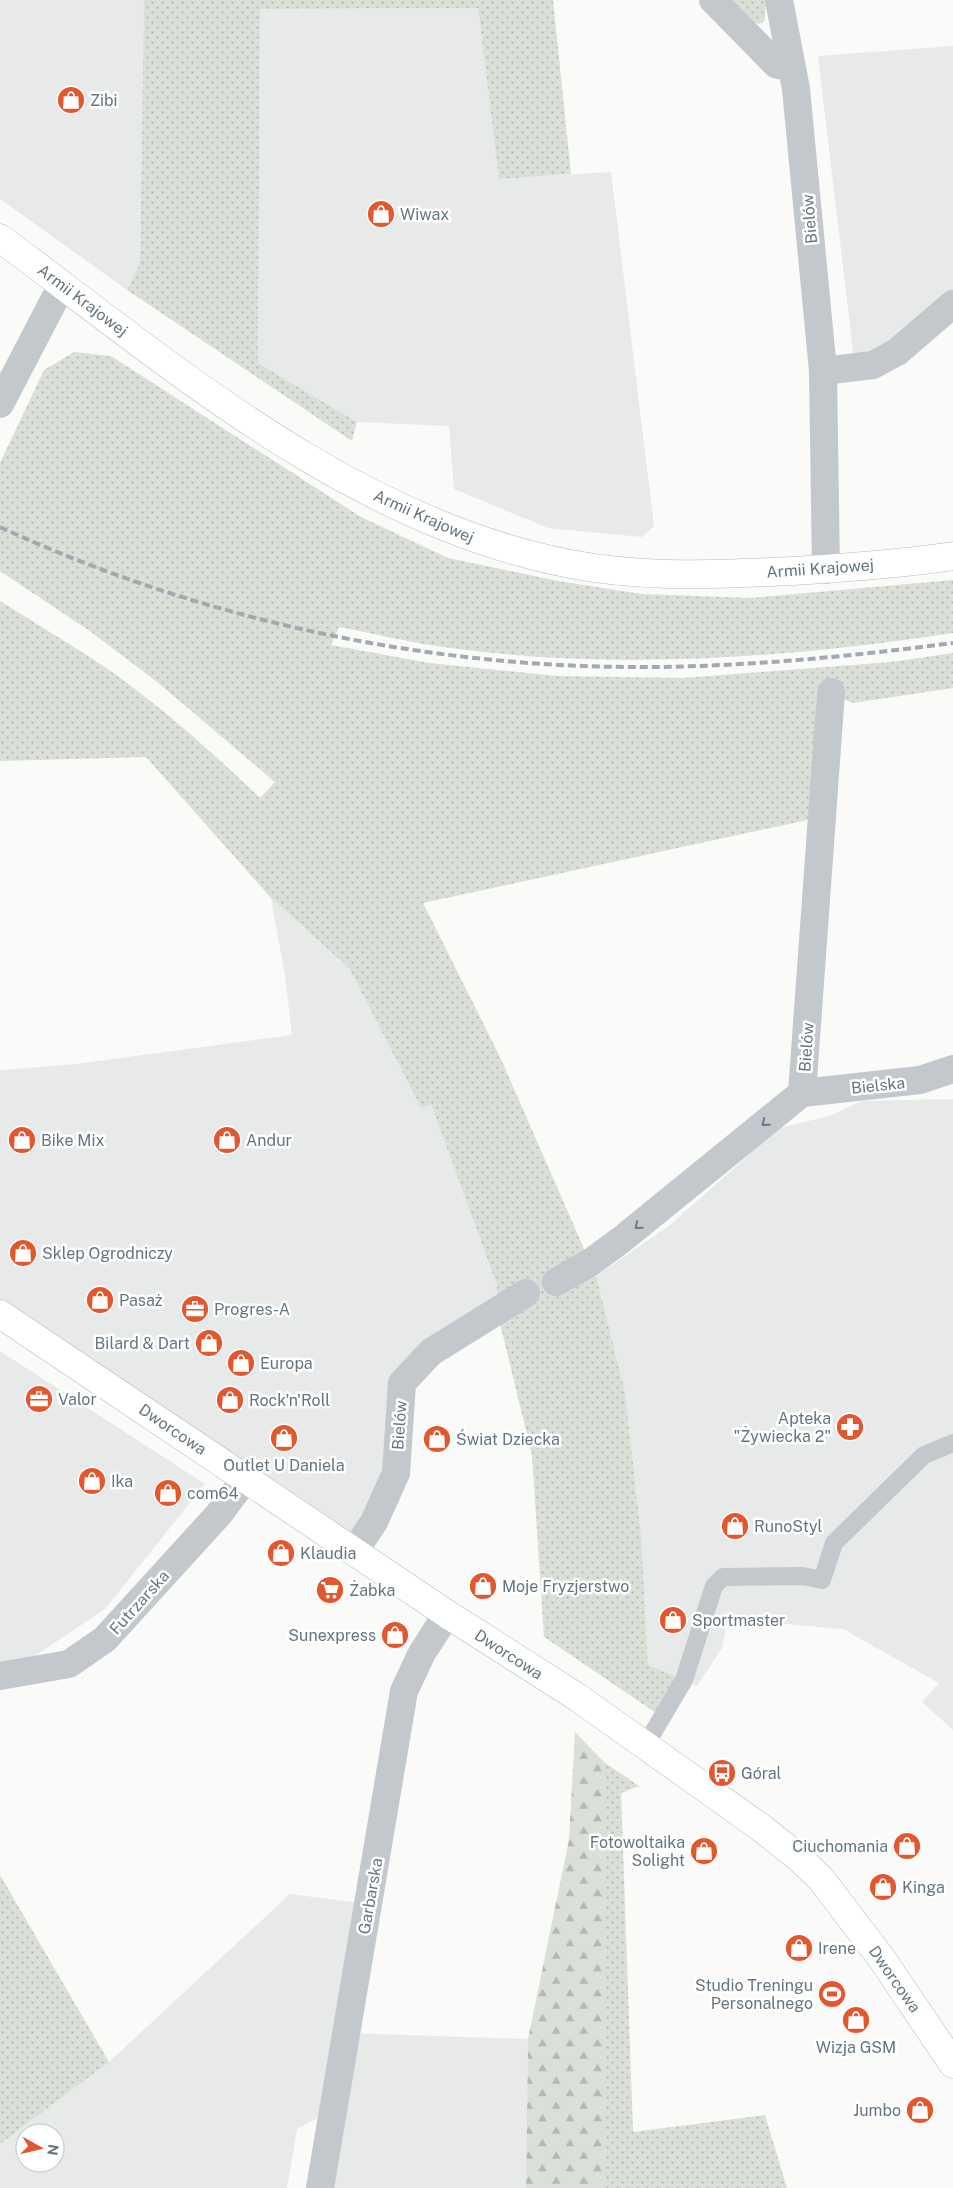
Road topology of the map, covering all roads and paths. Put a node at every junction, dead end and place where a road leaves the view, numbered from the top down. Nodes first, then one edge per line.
1 (713, 0) edge
2 (779, 0) edge
3 (792, 67) junction
4 (0, 238) edge
5 (62, 285) junction
6 (953, 304) edge
7 (823, 371) junction
8 (0, 404) edge
9 (953, 556) edge
10 (826, 570) junction
11 (832, 692) dead end
12 (953, 1069) edge
13 (802, 1093) junction
14 (556, 1282) dead end
15 (526, 1293) dead end
16 (0, 1314) edge
17 (953, 1443) edge
18 (246, 1478) junction
19 (355, 1550) junction
20 (447, 1614) junction
21 (0, 1676) edge
22 (645, 1746) junction
23 (953, 2064) edge
24 (320, 2188) edge

1 - 3 street
2 - 3 street, Bielów
3 - 7 street, Bielów
4 - 5 street, Armii Krajowej
5 - 8 street
5 - 10 street, Armii Krajowej
6 - 7 street
7 - 10 street, Bielów
9 - 10 street, Armii Krajowej
11 - 13 street, Bielów
12 - 13 street, Bielska
13 -> 14 street, Bielów
15 - 19 street, Bielów
16 - 18 street, Dworcowa
17 - 22 lane
18 - 19 street, Dworcowa
18 - 21 street, Futrzarska
19 - 20 street, Dworcowa
20 - 22 street, Dworcowa
20 - 24 street, Garbarska
22 - 23 street, Dworcowa

